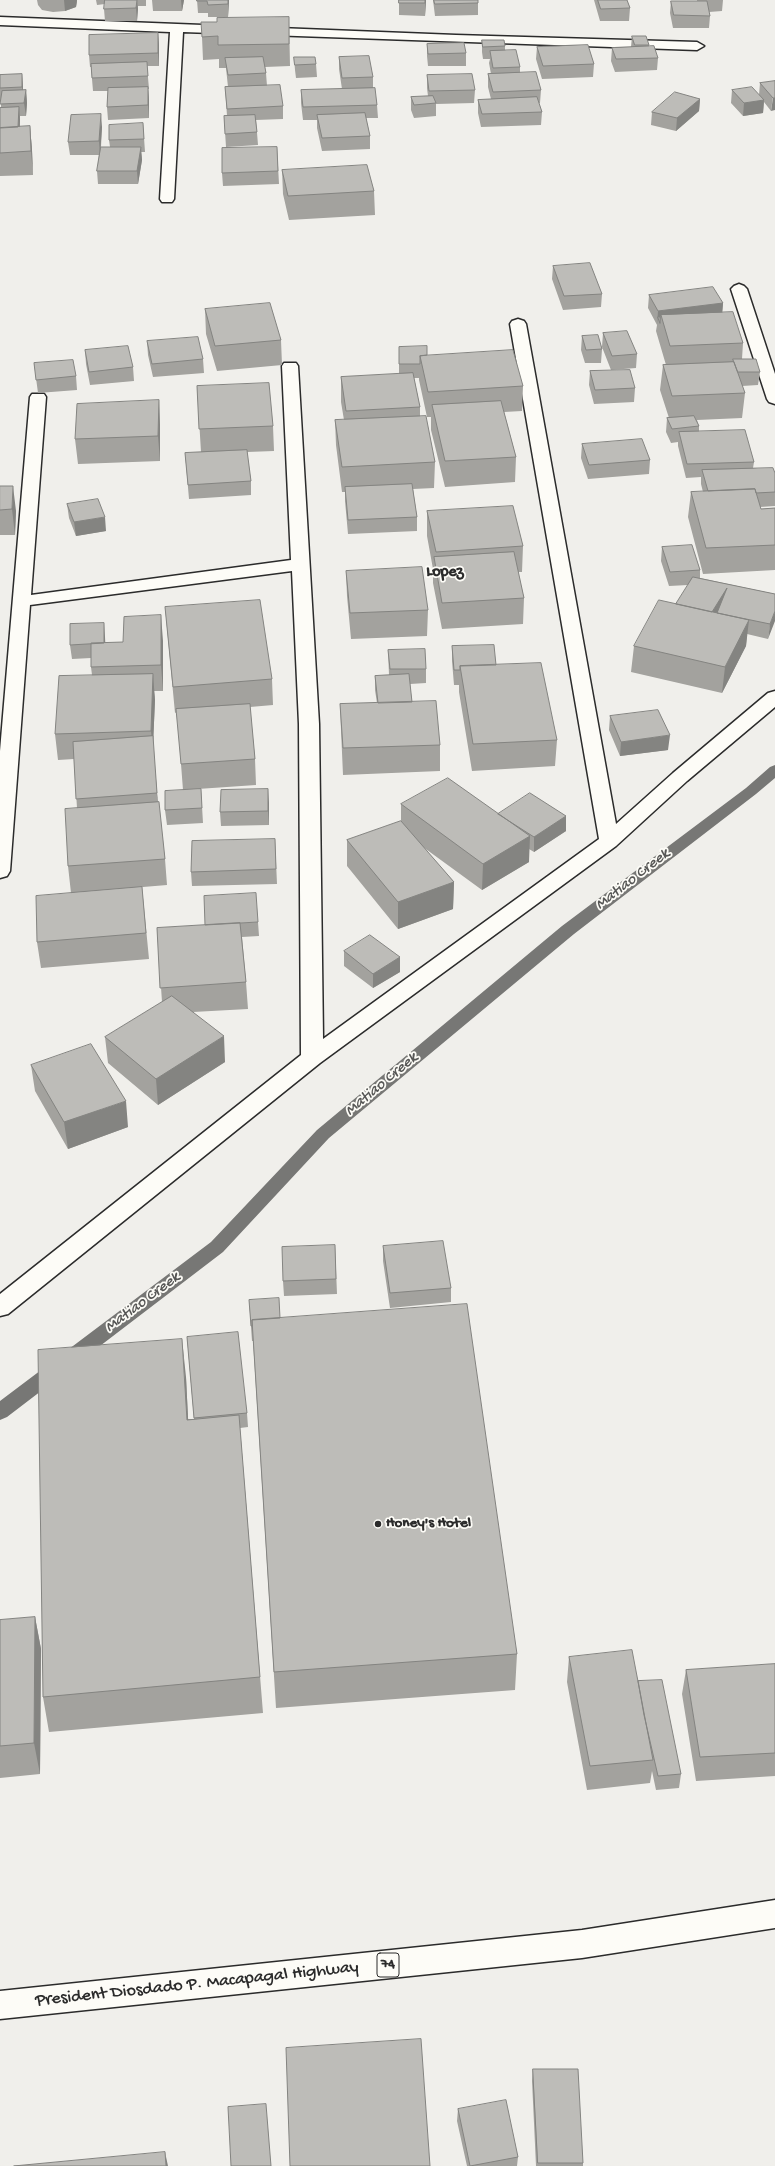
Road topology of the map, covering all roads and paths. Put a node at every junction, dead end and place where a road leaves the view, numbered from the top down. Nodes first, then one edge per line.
1 (0, 21) edge
2 (177, 29) junction
3 (697, 46) dead end
4 (167, 199) dead end
5 (740, 289) dead end
6 (518, 324) dead end
7 (290, 366) dead end
8 (38, 397) dead end
9 (775, 399) edge
10 (302, 564) junction
11 (23, 601) junction
12 (775, 697) edge
13 (609, 841) junction
14 (0, 871) edge
15 (312, 1058) junction
16 (0, 1307) edge
17 (775, 1914) edge
18 (0, 2005) edge

1 - 2 street
2 - 3 street
2 - 4 street
5 - 9 street
6 - 13 street
7 - 10 street
8 - 11 street
10 - 11 street
10 - 15 street
11 - 14 street
12 - 13 street
13 - 15 street
15 - 16 street
17 - 18 street, President Diosdado P. Macapagal Highway / 74

